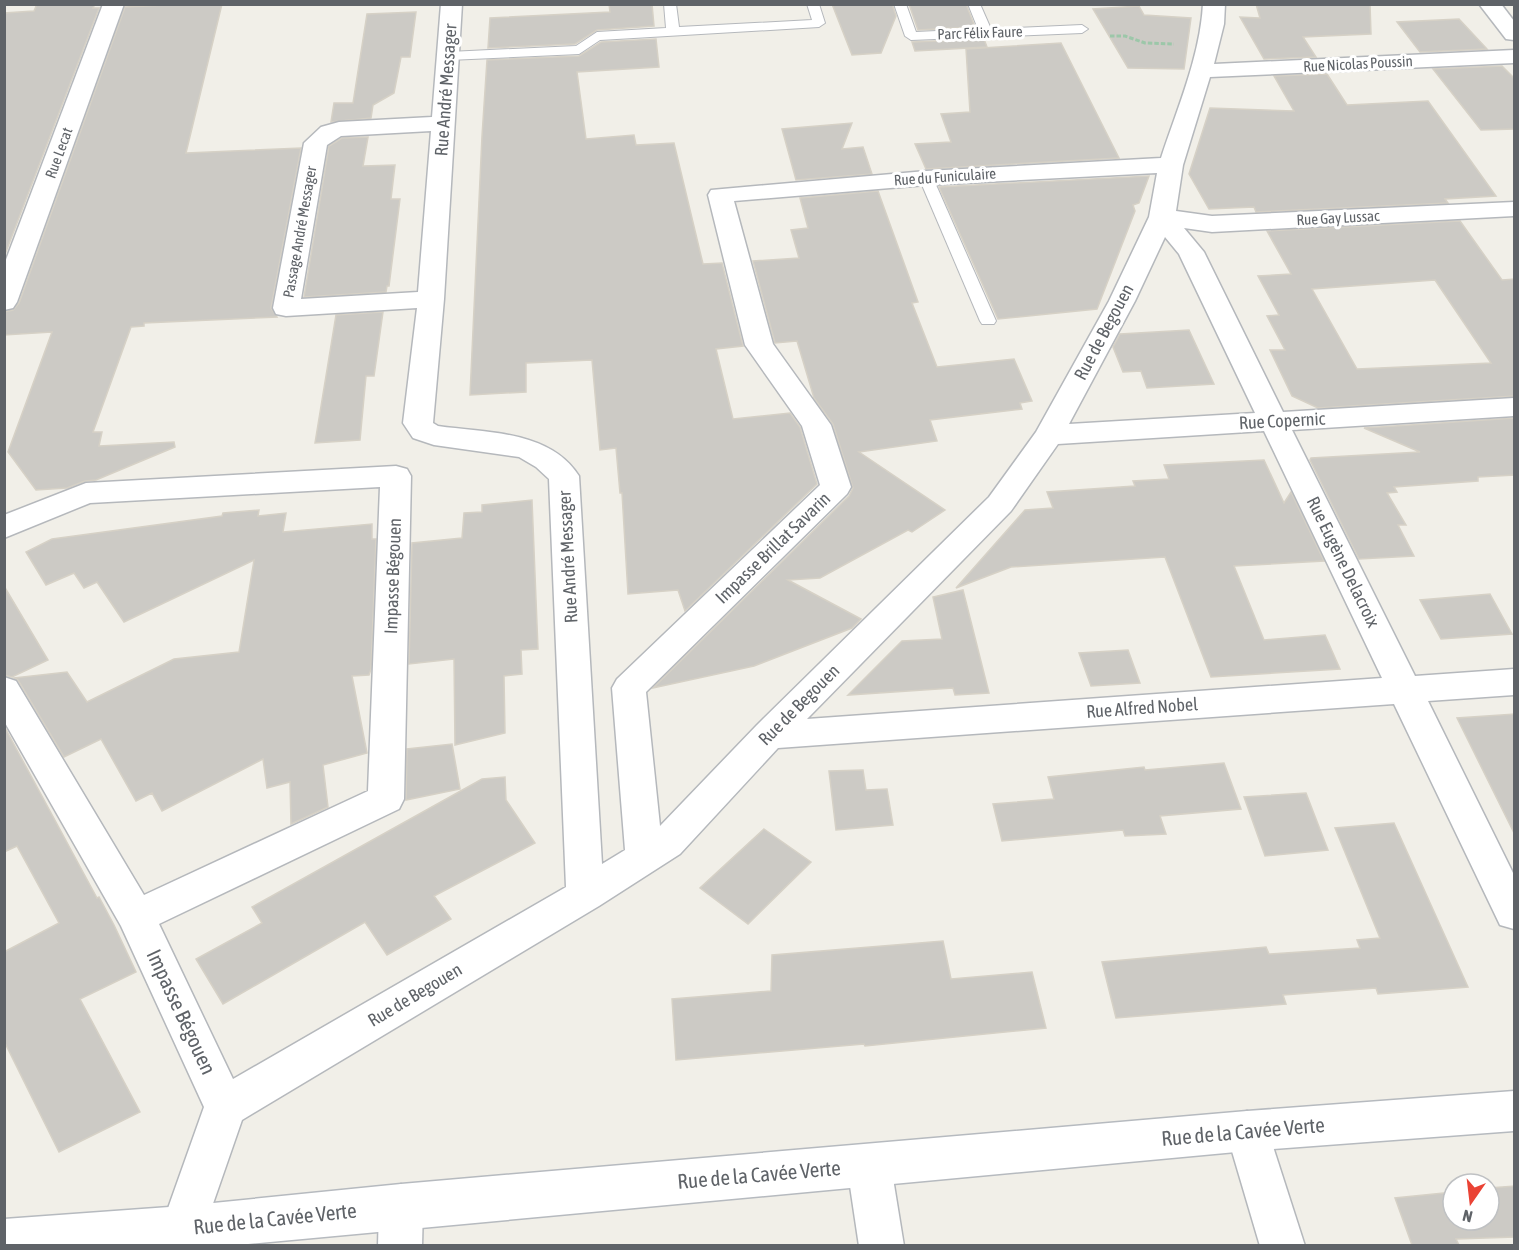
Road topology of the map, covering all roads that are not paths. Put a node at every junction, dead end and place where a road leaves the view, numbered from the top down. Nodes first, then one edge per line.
1 (114, 4) edge
2 (452, 4) edge
3 (670, 4) edge
4 (813, 4) edge
5 (900, 4) edge
6 (974, 4) edge
7 (1214, 4) edge
8 (1489, 4) edge
9 (1082, 29) road end
10 (673, 32) junction
11 (986, 33) junction
12 (1515, 34) edge
13 (449, 56) junction
14 (1515, 56) edge
15 (1204, 58) junction
16 (444, 123) junction
17 (1171, 165) junction
18 (926, 178) junction
19 (720, 195) joint
20 (1515, 209) edge
21 (1162, 217) junction
22 (431, 298) junction
23 (4, 302) edge
24 (988, 321) dead end
25 (1515, 407) edge
26 (1275, 421) junction
27 (1049, 435) junction
28 (4, 527) edge
29 (1515, 682) edge
30 (4, 690) edge
31 (1404, 690) junction
32 (769, 735) junction
33 (644, 857) junction
34 (585, 895) junction
35 (1515, 913) edge
36 (136, 917) junction
37 (225, 1107) junction
38 (1515, 1111) edge
39 (1248, 1131) junction
40 (870, 1166) junction
41 (400, 1226) edge
42 (160, 1234) edge
43 (4, 1241) edge
44 (882, 1245) edge
45 (1283, 1245) edge

1 - 23 street, Rue Lecat
2 - 13 street, Rue André Messager
3 - 10 lane
4 - 10 lane
5 - 11 lane, Parc Félix Faure
6 - 11 lane
7 - 15 street, Rue de Begouen
8 - 12 street
9 - 11 lane, Parc Félix Faure
10 - 13 lane
13 - 16 street, Rue André Messager
14 - 15 street, Rue Nicolas Poussin
15 - 17 street, Rue de Begouen
16 - 22 street, Rue André Messager
16 - 22 street, Passage André Messager
17 - 18 street, Rue du Funiculaire
17 - 21 street, Rue de Begouen
18 - 19 street, Rue du Funiculaire
18 - 24 lane
19 - 33 street, Impasse Brillat Savarin
20 - 21 street, Rue Gay Lussac
21 - 26 street, Rue Eugène Delacroix
21 - 27 street, Rue de Begouen
22 - 34 street, Rue André Messager
25 - 26 street, Rue Copernic
26 - 27 street, Rue Copernic
26 - 31 street, Rue Eugène Delacroix
27 - 32 street, Rue de Begouen
28 - 36 street, Impasse Bégouen
29 - 31 street, Rue Alfred Nobel
30 - 36 street, Impasse Bégouen
31 - 32 street, Rue Alfred Nobel
31 - 35 street, Rue Eugène Delacroix
32 - 33 street, Rue de Begouen
33 - 34 street, Rue de Begouen
34 - 37 street, Rue de Begouen
36 - 37 street, Impasse Bégouen
37 - 42 street
38 - 39 street, Rue de la Cavée Verte
39 - 40 street, Rue de la Cavée Verte
39 - 45 street
40 - 41 street, Rue de la Cavée Verte
40 - 44 street
41 - 42 street, Rue de la Cavée Verte
42 - 43 street, Rue de la Cavée Verte

